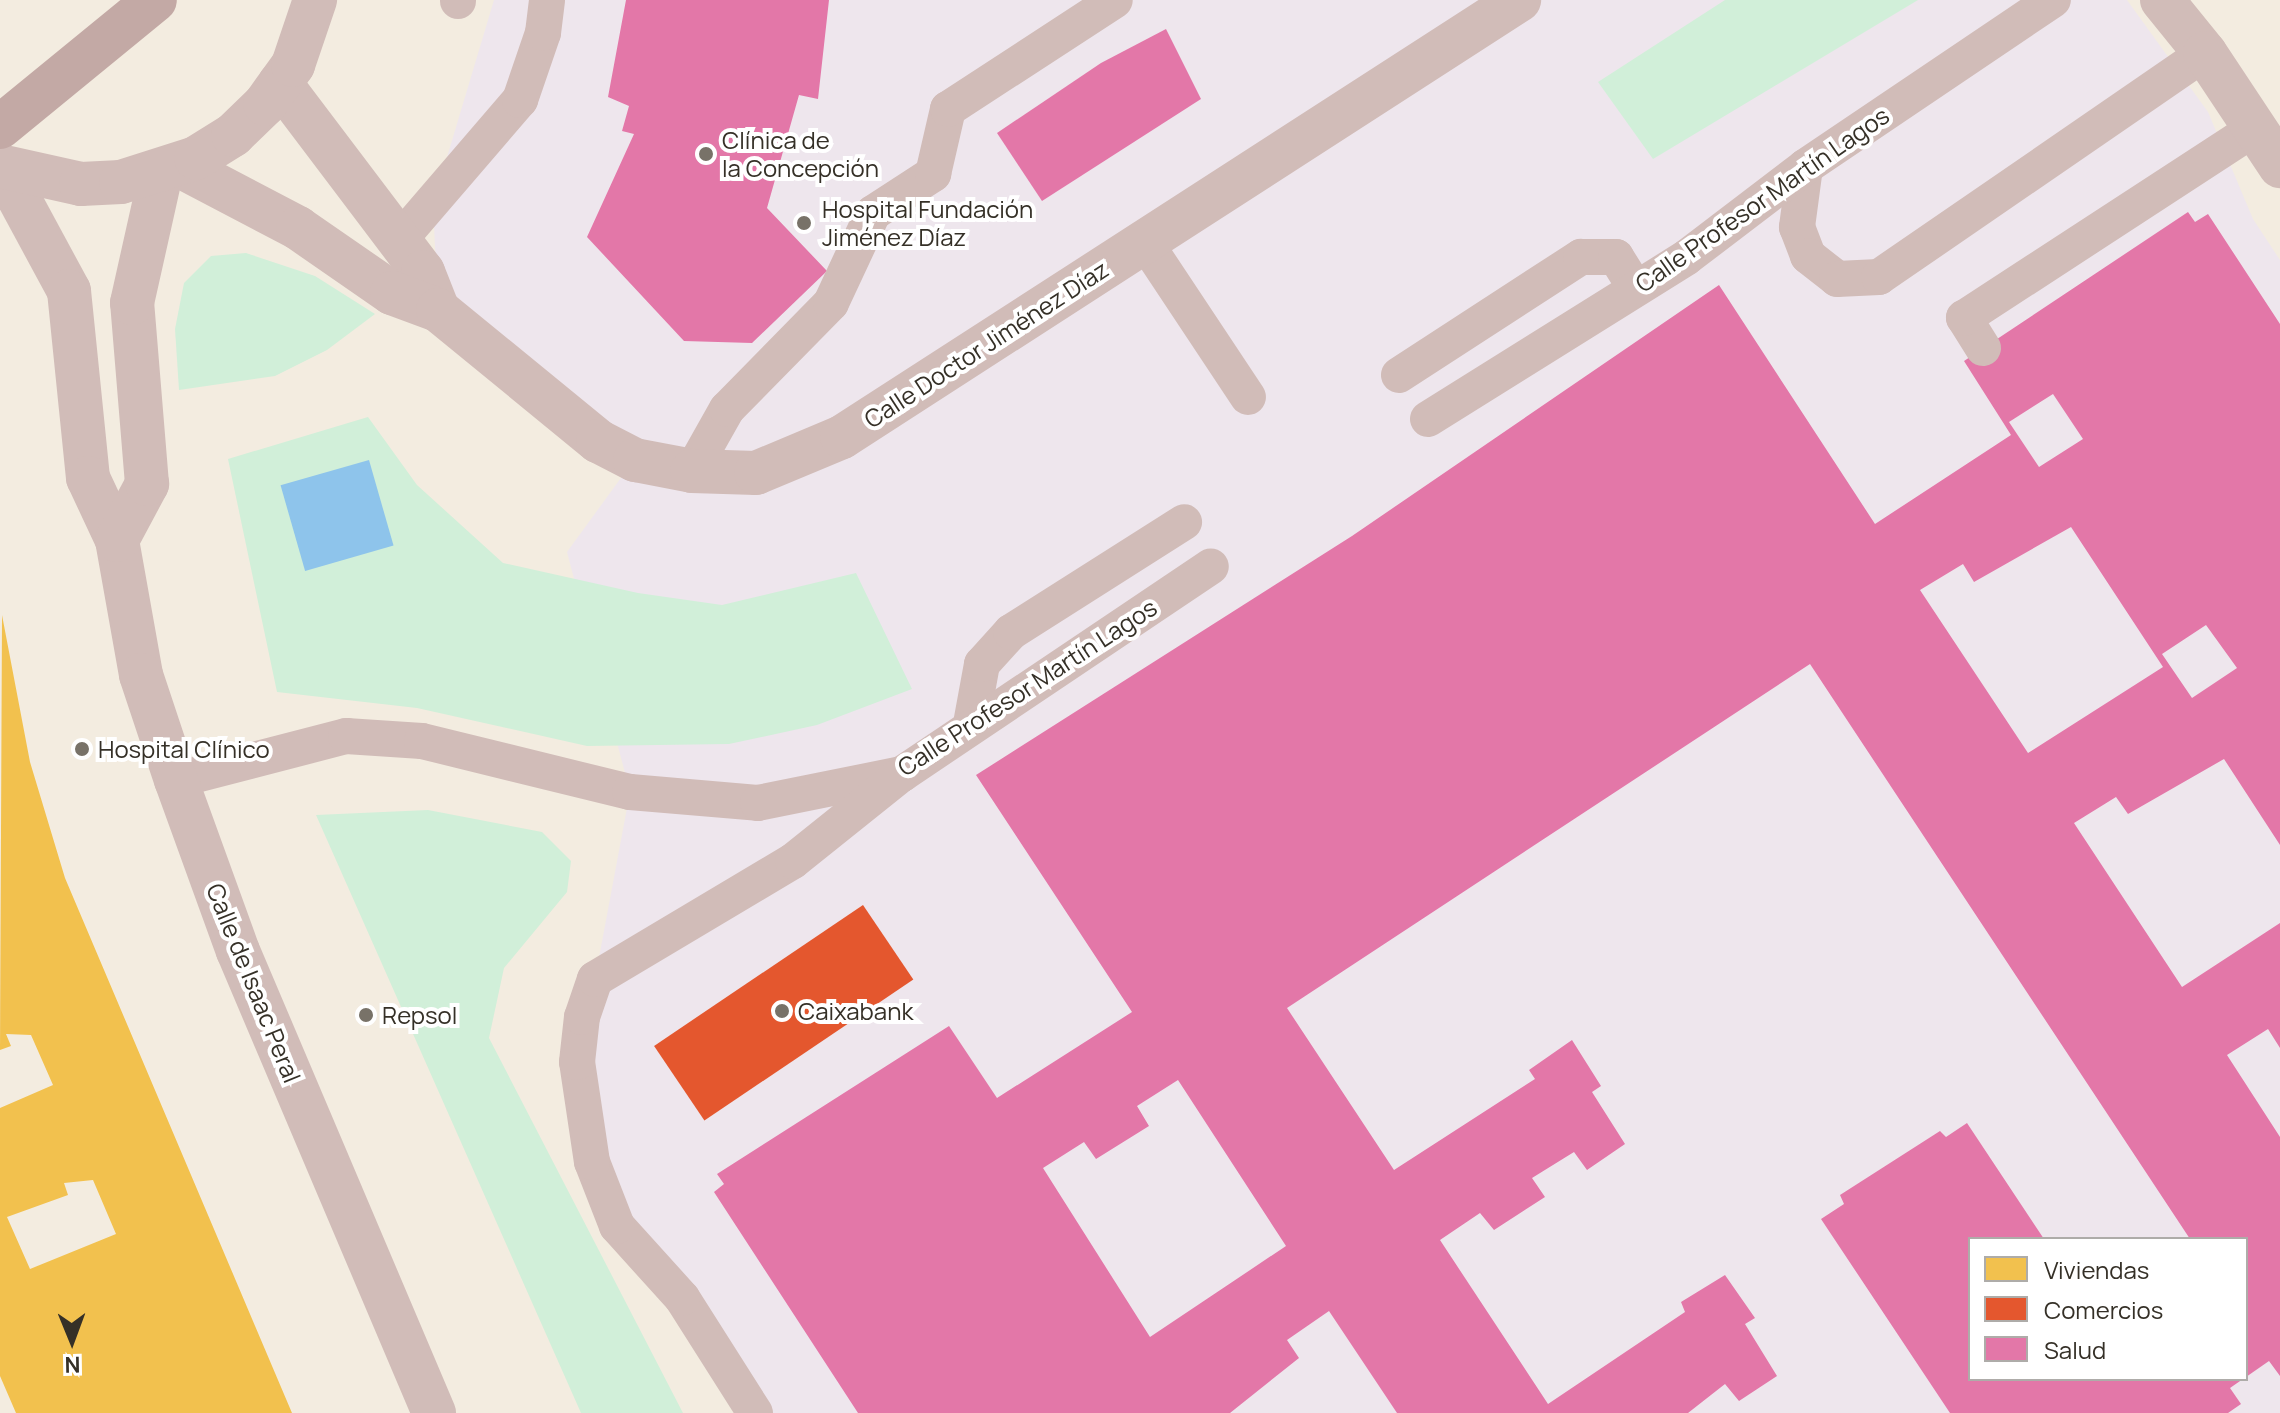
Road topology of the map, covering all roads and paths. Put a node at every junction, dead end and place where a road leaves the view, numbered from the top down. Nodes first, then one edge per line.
1 (155, 0) edge
2 (315, 0) edge
3 (547, 0) edge
4 (1115, 0) edge
5 (1519, 0) edge
6 (2053, 0) edge
7 (2162, 0) edge
8 (2205, 53) junction
9 (280, 83) junction
10 (2255, 128) junction
11 (1, 153) edge
12 (2280, 166) edge
13 (1805, 167) junction
14 (170, 169) junction
15 (385, 225) junction
16 (1145, 242) junction
17 (1635, 288) junction
18 (438, 310) junction
19 (1983, 348) dead end
20 (1399, 375) dead end
21 (1248, 397) dead end
22 (1428, 419) dead end
23 (692, 471) junction
24 (1184, 522) dead end
25 (117, 540) junction
26 (1211, 566) dead end
27 (971, 724) junction
28 (902, 774) junction
29 (176, 780) junction
30 (434, 1413) edge
31 (755, 1413) edge

1 - 11 main road
2 - 9 street
3 - 15 lane
4 - 23 lane
5 - 16 street, Calle Doctor Jiménez Díaz
6 - 13 lane, Calle Profesor Martín Lagos
7 - 8 street
8 - 10 street
8 - 13 lane
9 - 14 street
9 - 15 street, Calle Doctor Jiménez Díaz
10 - 12 street
10 - 19 lane
11 - 14 street
11 - 25 street, Calle de Isaac Peral
13 - 17 lane, Calle Profesor Martín Lagos
14 - 18 street, Calle Doctor Jiménez Díaz
14 - 25 street
15 - 18 street, Calle Doctor Jiménez Díaz
16 - 21 lane
16 - 23 street, Calle Doctor Jiménez Díaz
17 - 20 lane
17 - 22 lane, Calle Profesor Martín Lagos
18 - 23 street, Calle Doctor Jiménez Díaz
24 - 27 lane
25 - 29 street, Calle de Isaac Peral
26 - 27 lane, Calle Profesor Martín Lagos
27 - 28 lane, Calle Profesor Martín Lagos
28 - 29 lane, Calle Profesor Martín Lagos
28 - 31 lane
29 - 30 street, Calle de Isaac Peral

